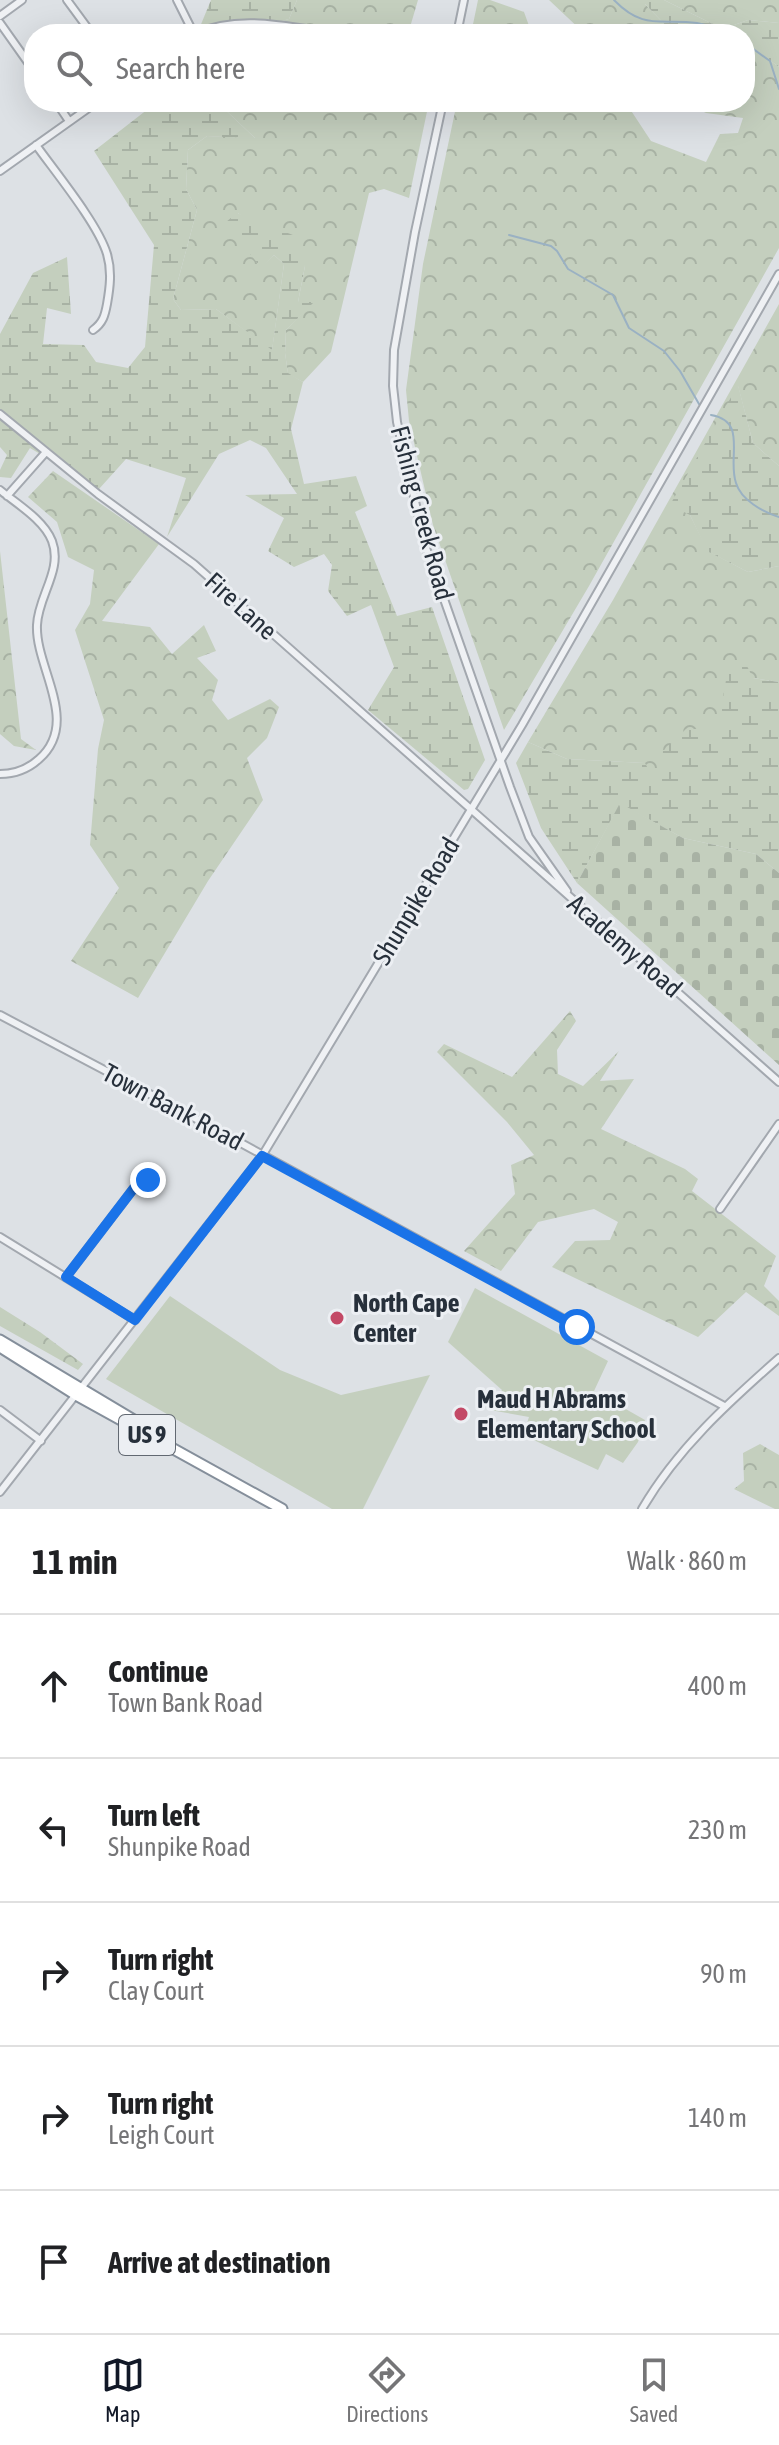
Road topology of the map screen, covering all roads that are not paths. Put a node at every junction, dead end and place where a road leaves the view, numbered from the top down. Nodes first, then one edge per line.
1 (22, 0) edge
2 (67, 0) edge
3 (177, 0) edge
4 (464, 0) edge
5 (0, 16) edge
6 (0, 23) edge
7 (85, 24) edge
8 (189, 24) edge
9 (228, 24) edge
10 (266, 24) edge
11 (459, 24) edge
12 (24, 57) edge
13 (63, 112) edge
14 (82, 112) edge
15 (441, 112) edge
16 (69, 121) junction
17 (36, 145) junction
18 (1, 167) edge
19 (779, 274) edge
20 (93, 330) dead end
21 (0, 414) edge
22 (46, 452) junction
23 (0, 490) edge
24 (7, 496) junction
25 (501, 761) junction
26 (0, 774) edge
27 (471, 810) junction
28 (573, 901) junction
29 (0, 1015) edge
30 (779, 1082) edge
31 (779, 1124) edge
32 (262, 1156) junction
33 (148, 1180) dead end
34 (720, 1209) dead end
35 (0, 1237) edge
36 (66, 1277) junction
37 (135, 1320) junction
38 (0, 1340) edge
39 (0, 1347) edge
40 (779, 1358) edge
41 (78, 1392) junction
42 (724, 1406) junction
43 (0, 1410) edge
44 (41, 1441) junction
45 (0, 1492) edge
46 (282, 1509) edge
47 (642, 1509) edge

1 - 5 street
2 - 7 street
3 - 8 street
4 - 11 street
6 - 12 street
9 - 10 street
13 - 16 street
14 - 16 street
15 - 25 street, Fishing Creek Road
16 - 17 street
17 - 18 street
17 - 20 street
19 - 25 street, Shunpike Road
21 - 22 street, Fire Lane
22 - 24 street
22 - 27 street, Fire Lane
23 - 24 street
24 - 26 street
25 - 27 street, Shunpike Road
25 - 28 street, Fishing Creek Road
27 - 28 street, Academy Road
27 - 32 street, Shunpike Road
28 - 30 street, Academy Road
29 - 32 street, Town Bank Road
31 - 34 street
32 - 37 street, Shunpike Road
32 - 42 street, Town Bank Road
33 - 36 street
35 - 36 street
36 - 37 street
37 - 41 street, Shunpike Road
38 - 41 highway, US 9
39 - 41 highway, US 9
40 - 42 street
41 - 44 street, Shunpike Road
41 - 46 highway, US 9
42 - 47 street
43 - 44 street
44 - 45 street, Shunpike Road

